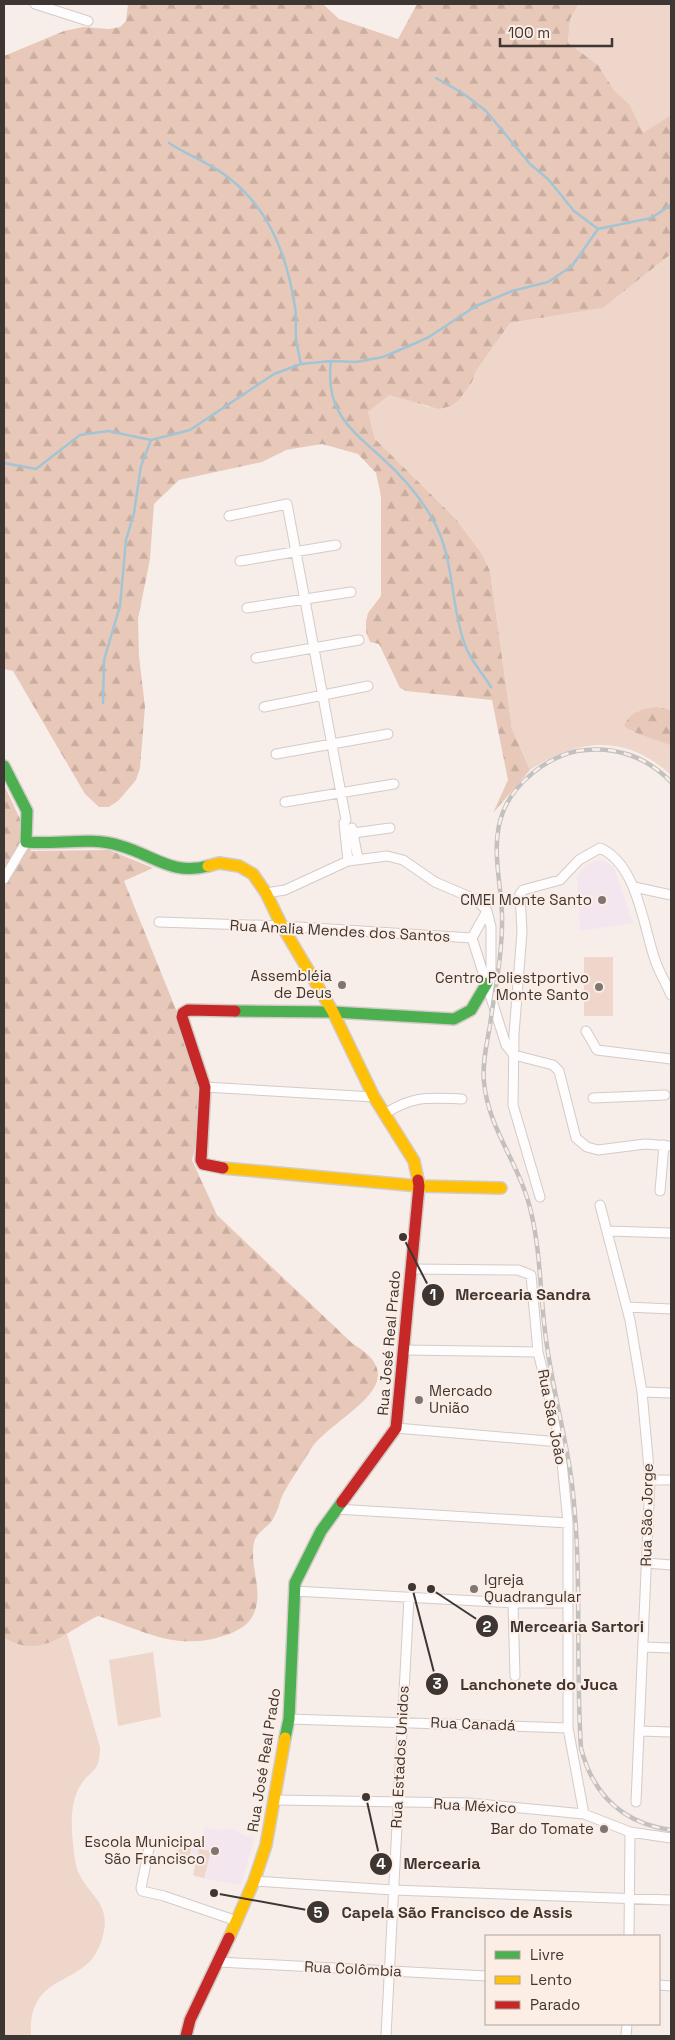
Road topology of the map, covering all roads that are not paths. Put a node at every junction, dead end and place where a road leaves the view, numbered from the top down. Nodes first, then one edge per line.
1 (35, 4) edge
2 (59, 7) edge
3 (88, 21) dead end
4 (230, 516) dead end
5 (336, 545) dead end
6 (295, 551) junction
7 (240, 560) dead end
8 (351, 592) dead end
9 (304, 598) junction
10 (247, 608) dead end
11 (359, 640) dead end
12 (313, 648) junction
13 (256, 658) dead end
14 (368, 686) dead end
15 (322, 696) junction
16 (264, 706) dead end
17 (388, 734) dead end
18 (331, 744) junction
19 (276, 754) dead end
20 (4, 766) edge
21 (394, 784) dead end
22 (341, 793) junction
23 (285, 802) dead end
24 (390, 828) dead end
25 (350, 833) junction
26 (26, 842) junction
27 (358, 859) junction
28 (348, 861) junction
29 (4, 879) edge
30 (634, 887) junction
31 (266, 893) junction
32 (671, 895) edge
33 (488, 911) junction
34 (159, 922) dead end
35 (282, 926) junction
36 (472, 938) junction
37 (668, 982) edge
38 (489, 988) junction
39 (671, 996) edge
40 (333, 1012) junction
41 (586, 1031) dead end
42 (514, 1056) junction
43 (671, 1059) edge
44 (205, 1088) junction
45 (665, 1095) dead end
46 (374, 1097) junction
47 (593, 1098) dead end
48 (462, 1099) dead end
49 (386, 1113) junction
50 (667, 1145) edge
51 (419, 1186) junction
52 (502, 1188) dead end
53 (660, 1190) dead end
54 (540, 1197) dead end
55 (600, 1205) dead end
56 (608, 1231) junction
57 (671, 1233) edge
58 (411, 1269) junction
59 (627, 1307) junction
60 (671, 1310) edge
61 (404, 1350) junction
62 (538, 1352) junction
63 (642, 1392) junction
64 (671, 1394) edge
65 (396, 1428) junction
66 (560, 1442) junction
67 (650, 1480) junction
68 (671, 1480) edge
69 (336, 1509) junction
70 (568, 1523) junction
71 (646, 1564) junction
72 (671, 1564) edge
73 (294, 1590) junction
74 (409, 1597) junction
75 (513, 1603) junction
76 (568, 1603) junction
77 (643, 1646) junction
78 (671, 1648) edge
79 (515, 1676) dead end
80 (289, 1719) junction
81 (400, 1722) junction
82 (568, 1728) junction
83 (640, 1731) junction
84 (671, 1732) edge
85 (275, 1800) junction
86 (636, 1802) dead end
87 (398, 1803) junction
88 (584, 1814) junction
89 (630, 1832) junction
90 (671, 1838) edge
91 (150, 1843) dead end
92 (254, 1881) junction
93 (393, 1890) junction
94 (630, 1899) junction
95 (671, 1900) edge
96 (237, 1921) junction
97 (629, 1935) edge
98 (219, 1962) junction
99 (389, 1971) junction
100 (485, 1976) edge
101 (186, 2036) edge
102 (386, 2036) edge

1 - 2 street
2 - 3 street
4 - 6 street
5 - 6 street
6 - 7 street
6 - 9 street
8 - 9 street
9 - 10 street
9 - 12 street
11 - 12 street
12 - 13 street
12 - 15 street
14 - 15 street
15 - 16 street
15 - 18 street
17 - 18 street
18 - 19 street
18 - 22 street
20 - 26 street
21 - 22 street
22 - 23 street
22 - 25 street
24 - 25 street
25 - 27 street
25 - 28 street
26 - 29 street
26 - 31 street, Rua José Real Prado
27 - 28 street
27 - 33 street
28 - 31 street
30 - 32 street
30 - 37 street
30 - 42 street
31 - 35 street, Rua José Real Prado
33 - 36 street
33 - 38 street
34 - 35 street, Rua Analia Mendes dos Santos
35 - 36 street, Rua Analia Mendes dos Santos
35 - 40 street, Rua José Real Prado
36 - 38 street, Rua Analia Mendes dos Santos
37 - 39 street
38 - 40 street
38 - 42 street, Rua Analia Mendes dos Santos
40 - 44 street
40 - 46 street, Rua José Real Prado
41 - 43 street
42 - 50 street
42 - 54 street
44 - 46 street
44 - 51 street
45 - 47 street
46 - 49 street, Rua José Real Prado
48 - 49 street
49 - 51 street, Rua José Real Prado
50 - 53 street
51 - 52 street
51 - 58 street, Rua José Real Prado
55 - 56 street, Rua São Jorge
56 - 57 street
56 - 59 street, Rua São Jorge
58 - 61 street, Rua José Real Prado
58 - 62 street, Rua São João
59 - 60 street
59 - 63 street, Rua São Jorge
61 - 62 street
61 - 65 street, Rua José Real Prado
62 - 66 street, Rua São João
63 - 64 street
63 - 67 street, Rua São Jorge
65 - 66 street
65 - 69 street, Rua José Real Prado
66 - 70 street, Rua São João
67 - 68 street
67 - 71 street, Rua São Jorge
69 - 70 street
69 - 73 street, Rua José Real Prado
70 - 76 street, Rua São João
71 - 72 street
71 - 77 street, Rua São Jorge
73 - 74 street
73 - 80 street, Rua José Real Prado
74 - 75 street
74 - 81 street, Rua Estados Unidos
75 - 76 street
75 - 79 street
76 - 82 street, Rua São João
77 - 78 street
77 - 83 street, Rua São Jorge
80 - 81 street, Rua Canadá
80 - 85 street, Rua José Real Prado
81 - 82 street, Rua Canadá
81 - 87 street, Rua Estados Unidos
82 - 88 street, Rua São João
83 - 84 street
83 - 86 street, Rua São Jorge
85 - 87 street, Rua México
85 - 92 street, Rua José Real Prado
87 - 88 street, Rua México
87 - 93 street, Rua Estados Unidos
88 - 89 street, Rua México
89 - 90 street, Rua México
89 - 94 street
91 - 96 street
92 - 93 street
92 - 96 street, Rua José Real Prado
93 - 94 street
93 - 99 street, Rua Estados Unidos
94 - 95 street
94 - 97 street
96 - 98 street, Rua José Real Prado
98 - 99 street, Rua Colômbia
98 - 101 street, Rua José Real Prado
99 - 100 street, Rua Colômbia
99 - 102 street, Rua Estados Unidos

